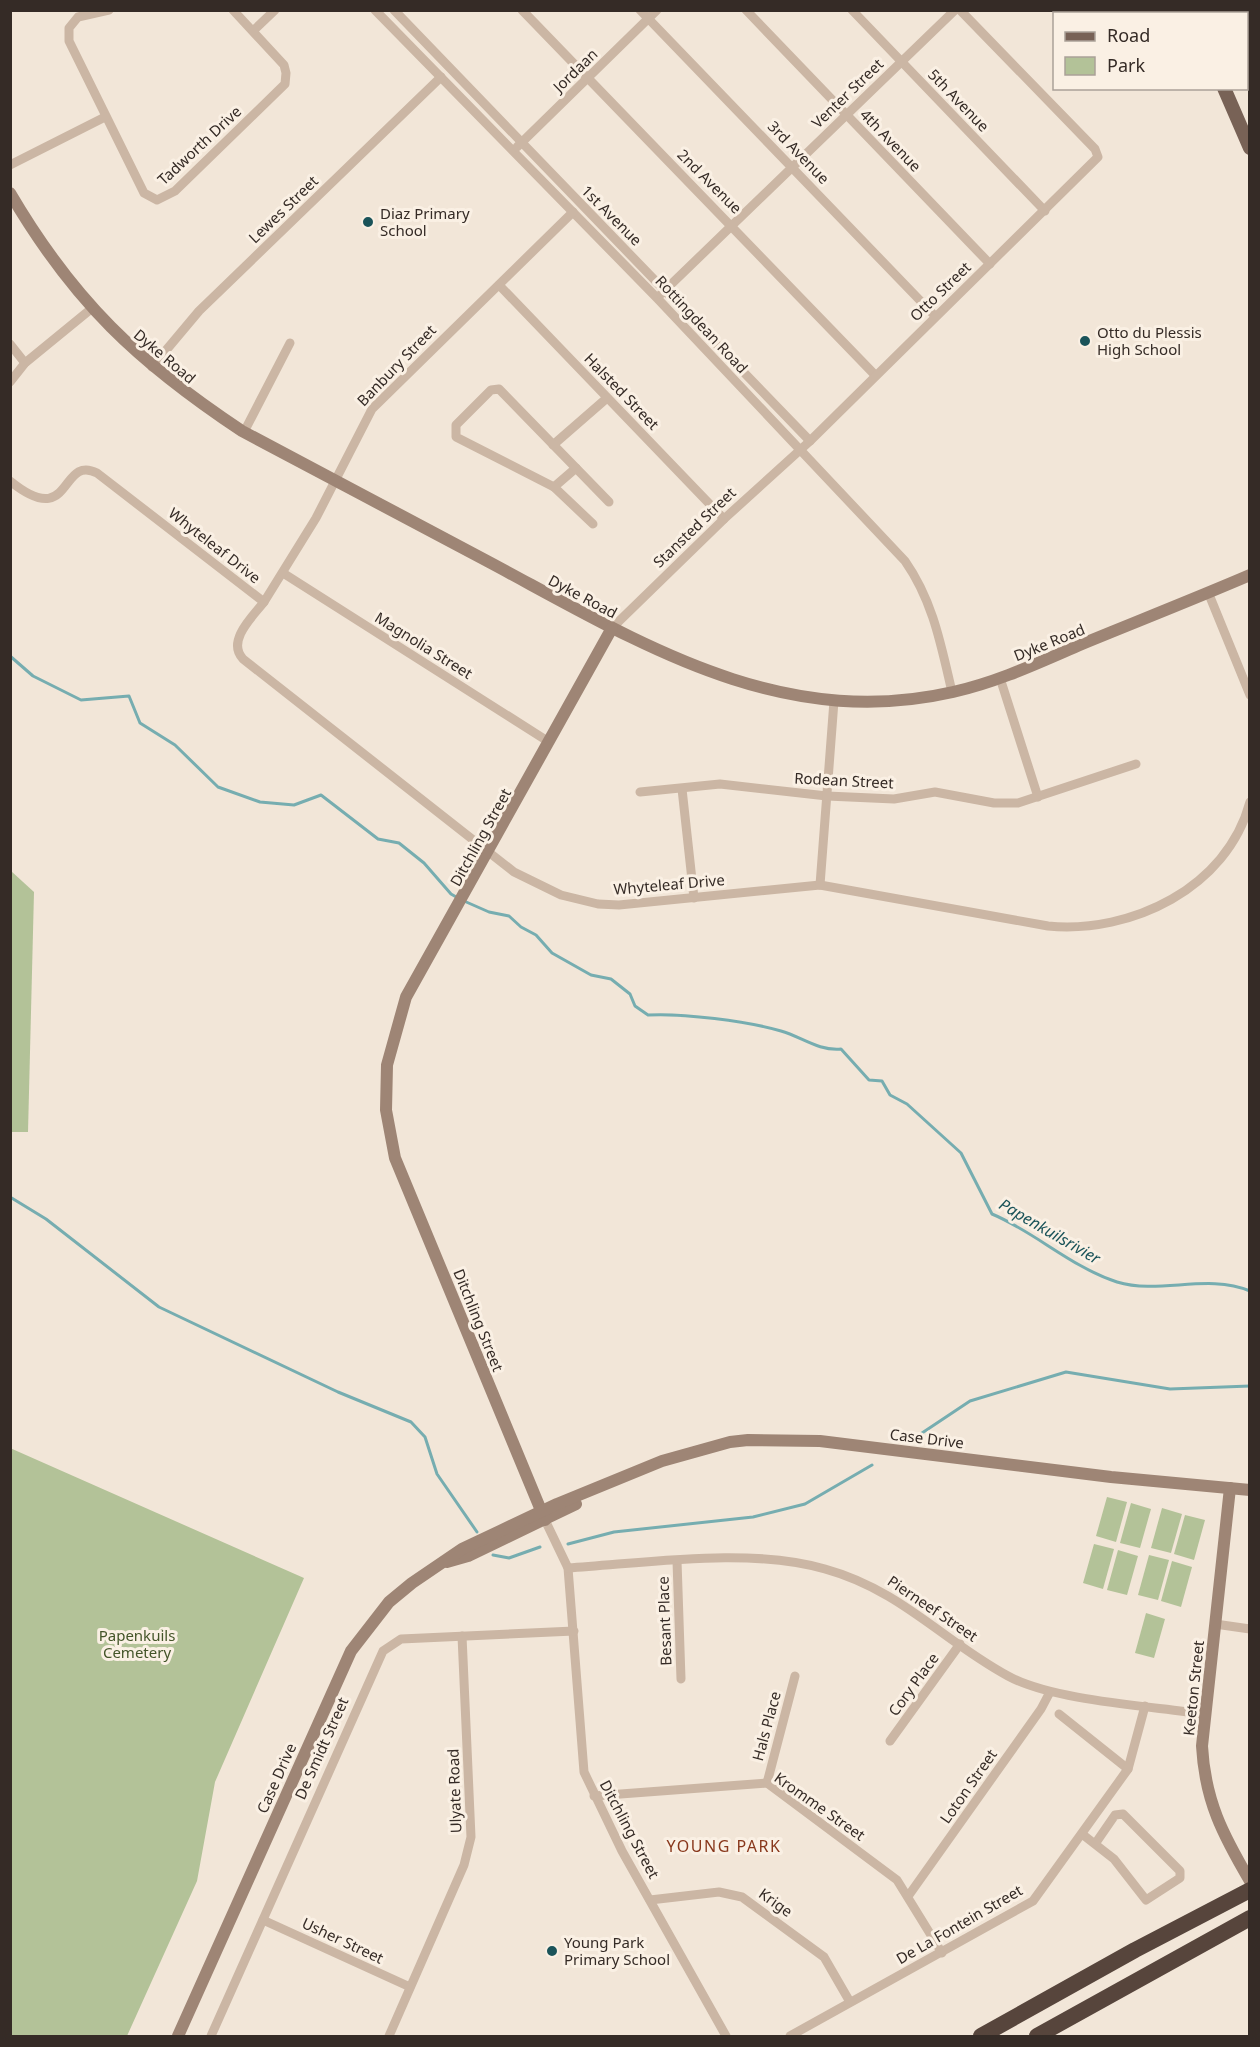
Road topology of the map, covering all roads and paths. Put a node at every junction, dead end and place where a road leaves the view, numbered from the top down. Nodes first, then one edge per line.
1 (109, 10) edge
2 (233, 10) edge
3 (274, 10) edge
4 (375, 10) edge
5 (394, 10) edge
6 (522, 10) edge
7 (640, 10) edge
8 (657, 10) edge
9 (746, 10) edge
10 (852, 10) edge
11 (955, 10) edge
12 (960, 10) edge
13 (648, 19) junction
14 (253, 31) junction
15 (901, 61) junction
16 (441, 77) junction
17 (588, 78) junction
18 (1225, 90) edge
19 (846, 115) junction
20 (105, 117) junction
21 (517, 147) junction
22 (1250, 148) edge
23 (10, 165) edge
24 (792, 166) junction
25 (10, 193) edge
26 (573, 212) junction
27 (1045, 212) junction
28 (732, 224) junction
29 (990, 264) junction
30 (499, 285) junction
31 (664, 290) junction
32 (657, 298) junction
33 (91, 309) junction
34 (935, 316) junction
35 (290, 343) dead end
36 (10, 344) edge
37 (25, 363) junction
38 (152, 367) junction
39 (875, 375) junction
40 (10, 382) edge
41 (607, 398) junction
42 (244, 432) junction
43 (810, 441) junction
44 (553, 445) junction
45 (799, 450) junction
46 (576, 468) junction
47 (334, 479) junction
48 (10, 481) edge
49 (554, 488) junction
50 (609, 502) dead end
51 (724, 519) junction
52 (593, 524) dead end
53 (283, 573) junction
54 (1250, 575) edge
55 (1208, 592) junction
56 (264, 602) junction
57 (612, 628) junction
58 (1000, 678) junction
59 (952, 692) junction
60 (1250, 695) edge
61 (834, 700) junction
62 (549, 742) junction
63 (1136, 764) dead end
64 (682, 789) junction
65 (640, 792) dead end
66 (827, 796) junction
67 (1038, 797) junction
68 (1250, 802) edge
69 (488, 852) junction
70 (820, 885) junction
71 (694, 897) junction
72 (1230, 1488) junction
73 (1250, 1490) edge
74 (543, 1515) junction
75 (677, 1561) junction
76 (568, 1568) junction
77 (1215, 1624) junction
78 (1250, 1629) edge
79 (573, 1631) junction
80 (462, 1636) junction
81 (960, 1644) junction
82 (795, 1676) dead end
83 (681, 1679) dead end
84 (1050, 1692) junction
85 (1145, 1706) junction
86 (1059, 1714) dead end
87 (1203, 1714) junction
88 (890, 1742) dead end
89 (1128, 1769) junction
90 (767, 1783) junction
91 (594, 1796) junction
92 (1082, 1834) junction
93 (1095, 1844) junction
94 (1246, 1888) edge
95 (909, 1895) junction
96 (650, 1900) junction
97 (1250, 1918) edge
98 (263, 1920) junction
99 (1250, 1927) edge
100 (942, 1953) junction
101 (1154, 1972) junction
102 (410, 1987) junction
103 (850, 2002) junction
104 (178, 2037) edge
105 (211, 2037) edge
106 (389, 2037) edge
107 (726, 2037) edge
108 (790, 2037) edge
109 (981, 2037) edge
110 (1037, 2037) edge

1 - 20 street, Tadworth Drive
2 - 14 street, Tadworth Drive
3 - 14 street
4 - 16 street, Rottingdean Road
5 - 21 street, 1st Avenue
6 - 17 street, 2nd Avenue
7 - 13 street, 3rd Avenue
8 - 13 street, Jordaan
9 - 19 street, 4th Avenue
10 - 15 street, 5th Avenue
11 - 15 street, Venter Street
12 - 27 street, Otto Street
13 - 17 street, Jordaan
13 - 24 street, 3rd Avenue
14 - 20 street, Tadworth Drive
15 - 19 street, Venter Street
15 - 27 street, 5th Avenue
16 - 21 street, Rottingdean Road
16 - 38 street, Lewes Street
17 - 21 street, Jordaan
17 - 28 street, 2nd Avenue
18 - 22 main road
19 - 24 street, Venter Street
19 - 29 street, 4th Avenue
20 - 23 street
21 - 26 street, Rottingdean Road
21 - 31 street, 1st Avenue
24 - 28 street, Venter Street
24 - 34 street, 3rd Avenue
25 - 33 street, Dyke Road
26 - 30 street, Banbury Street
26 - 32 street, Rottingdean Road
27 - 29 street, Otto Street
28 - 31 street, Venter Street
28 - 39 street, 2nd Avenue
29 - 34 street, Otto Street
30 - 41 street, Halsted Street
30 - 47 street, Banbury Street
31 - 32 street, Venter Street
31 - 43 street, 1st Avenue
32 - 45 street, Rottingdean Road
33 - 37 street
33 - 38 street, Dyke Road
34 - 39 street, Otto Street
35 - 42 street
36 - 37 street
37 - 40 street
38 - 42 street, Dyke Road
39 - 43 street, Otto Street
41 - 44 street
41 - 51 street, Halsted Street
42 - 47 street, Dyke Road
43 - 45 street, Otto Street
44 - 46 street
44 - 49 street
45 - 51 street, Stansted Street
45 - 59 street, Rottingdean Road
46 - 49 street
46 - 50 street
47 - 53 street, Banbury Street
47 - 57 street, Dyke Road
48 - 56 street, Whyteleaf Drive
49 - 52 street
51 - 57 street, Stansted Street
53 - 56 street, Banbury Street
53 - 62 street, Magnolia Street
54 - 55 street, Dyke Road
55 - 58 street, Dyke Road
55 - 60 street
56 - 69 street, Whyteleaf Drive
57 - 61 street, Dyke Road
57 - 62 street, Ditchling Street
58 - 59 street, Dyke Road
58 - 67 street
59 - 61 street, Dyke Road
61 - 66 street
62 - 69 street, Ditchling Street
63 - 67 street, Rodean Street
64 - 65 street, Rodean Street
64 - 66 street, Rodean Street
64 - 71 street
66 - 67 street, Rodean Street
66 - 70 street
68 - 70 street, Whyteleaf Drive
69 - 71 street, Whyteleaf Drive
69 - 74 street, Ditchling Street
70 - 71 street, Whyteleaf Drive
72 - 73 street, Case Drive
72 - 74 street, Case Drive
72 - 77 street, Keeton Street
74 - 76 street, Ditchling Street
74 - 104 street, Case Drive
75 - 76 street, Pierneef Street
75 - 81 street, Pierneef Street
75 - 83 street, Besant Place
76 - 79 street, Ditchling Street
77 - 78 street
77 - 87 street, Keeton Street
79 - 80 street, De Smidt Street
79 - 91 street, Ditchling Street
80 - 98 street, De Smidt Street
80 - 102 street, Ulyate Road
81 - 84 street, Pierneef Street
81 - 88 street, Cory Place
82 - 90 street, Hals Place
84 - 85 street, Pierneef Street
84 - 95 street, Loton Street
85 - 87 street, Pierneef Street
85 - 89 street, De La Fontein Street
86 - 89 street
87 - 94 street, Keeton Street
89 - 92 street, De La Fontein Street
90 - 91 street, Kromme Street
90 - 95 street, Kromme Street
91 - 96 street, Ditchling Street
92 - 93 street
92 - 100 street, De La Fontein Street
93 - 93 street
94 - 109 highway
95 - 100 street, Kromme Street
96 - 103 street, Krige
96 - 107 street, Ditchling Street
97 - 101 highway
98 - 102 street, Usher Street
98 - 105 street, De Smidt Street
99 - 101 highway
100 - 103 street, De La Fontein Street
101 - 110 highway
102 - 106 street, Ulyate Road
103 - 108 street, De La Fontein Street

